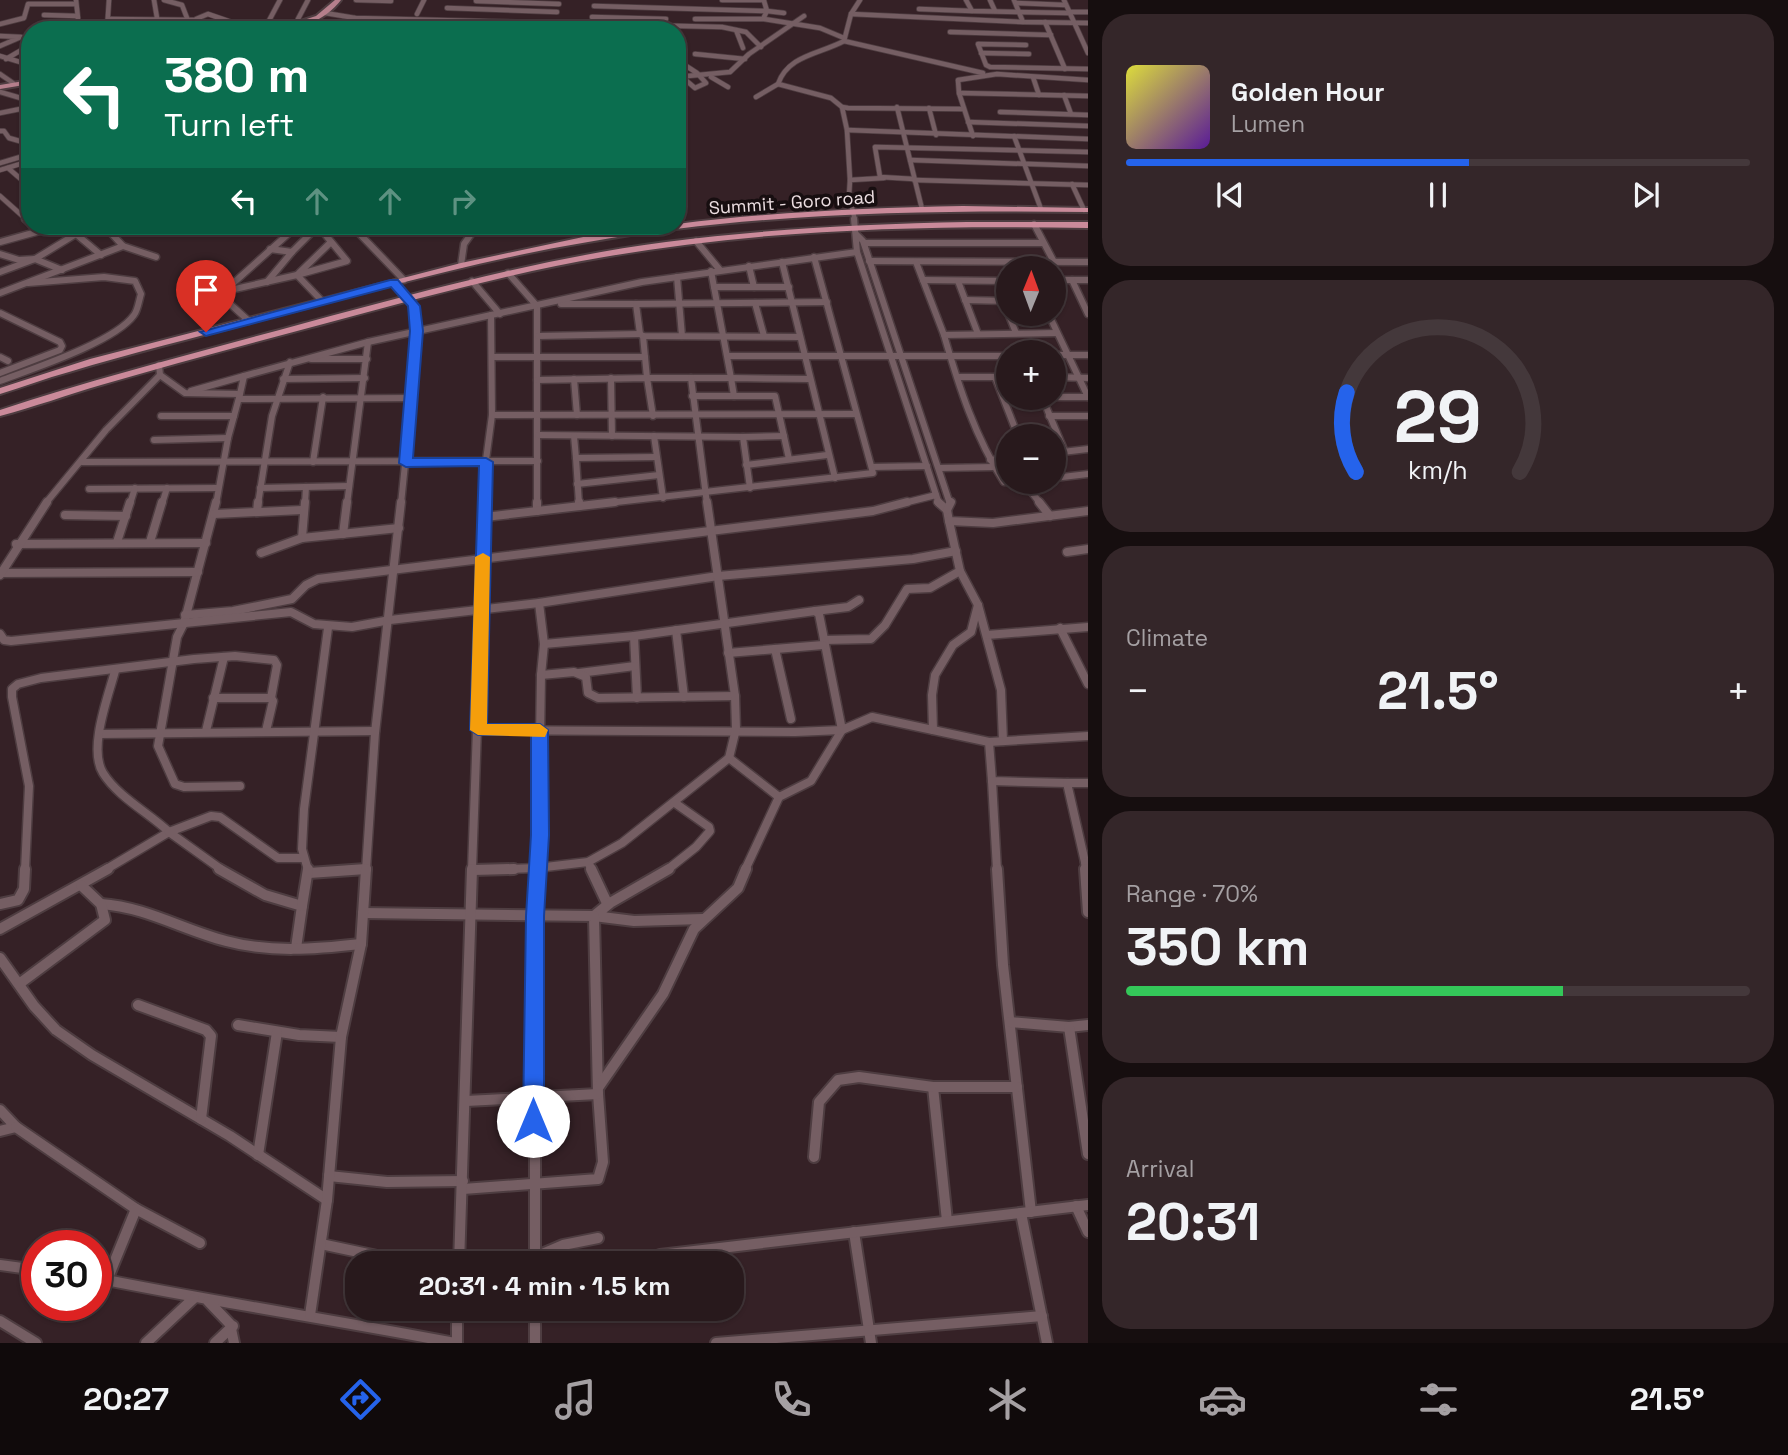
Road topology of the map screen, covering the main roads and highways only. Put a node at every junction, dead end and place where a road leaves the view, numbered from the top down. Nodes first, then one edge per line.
1 (338, 0) edge
2 (344, 0) edge
3 (328, 13) junction
4 (308, 21) edge
5 (313, 21) edge
6 (21, 83) edge
7 (21, 83) edge
8 (0, 88) edge
9 (1086, 210) edge
10 (686, 224) edge
11 (1088, 225) edge
12 (576, 235) edge
13 (145, 368) joint
14 (0, 391) edge
15 (0, 413) edge

1 - 3 main road
2 - 3 main road
3 - 4 main road
3 - 5 main road
6 - 8 main road
7 - 8 main road
9 - 10 highway, Summit - Goro road
11 - 13 highway
12 - 14 highway, Summit - Goro road
13 - 15 highway

